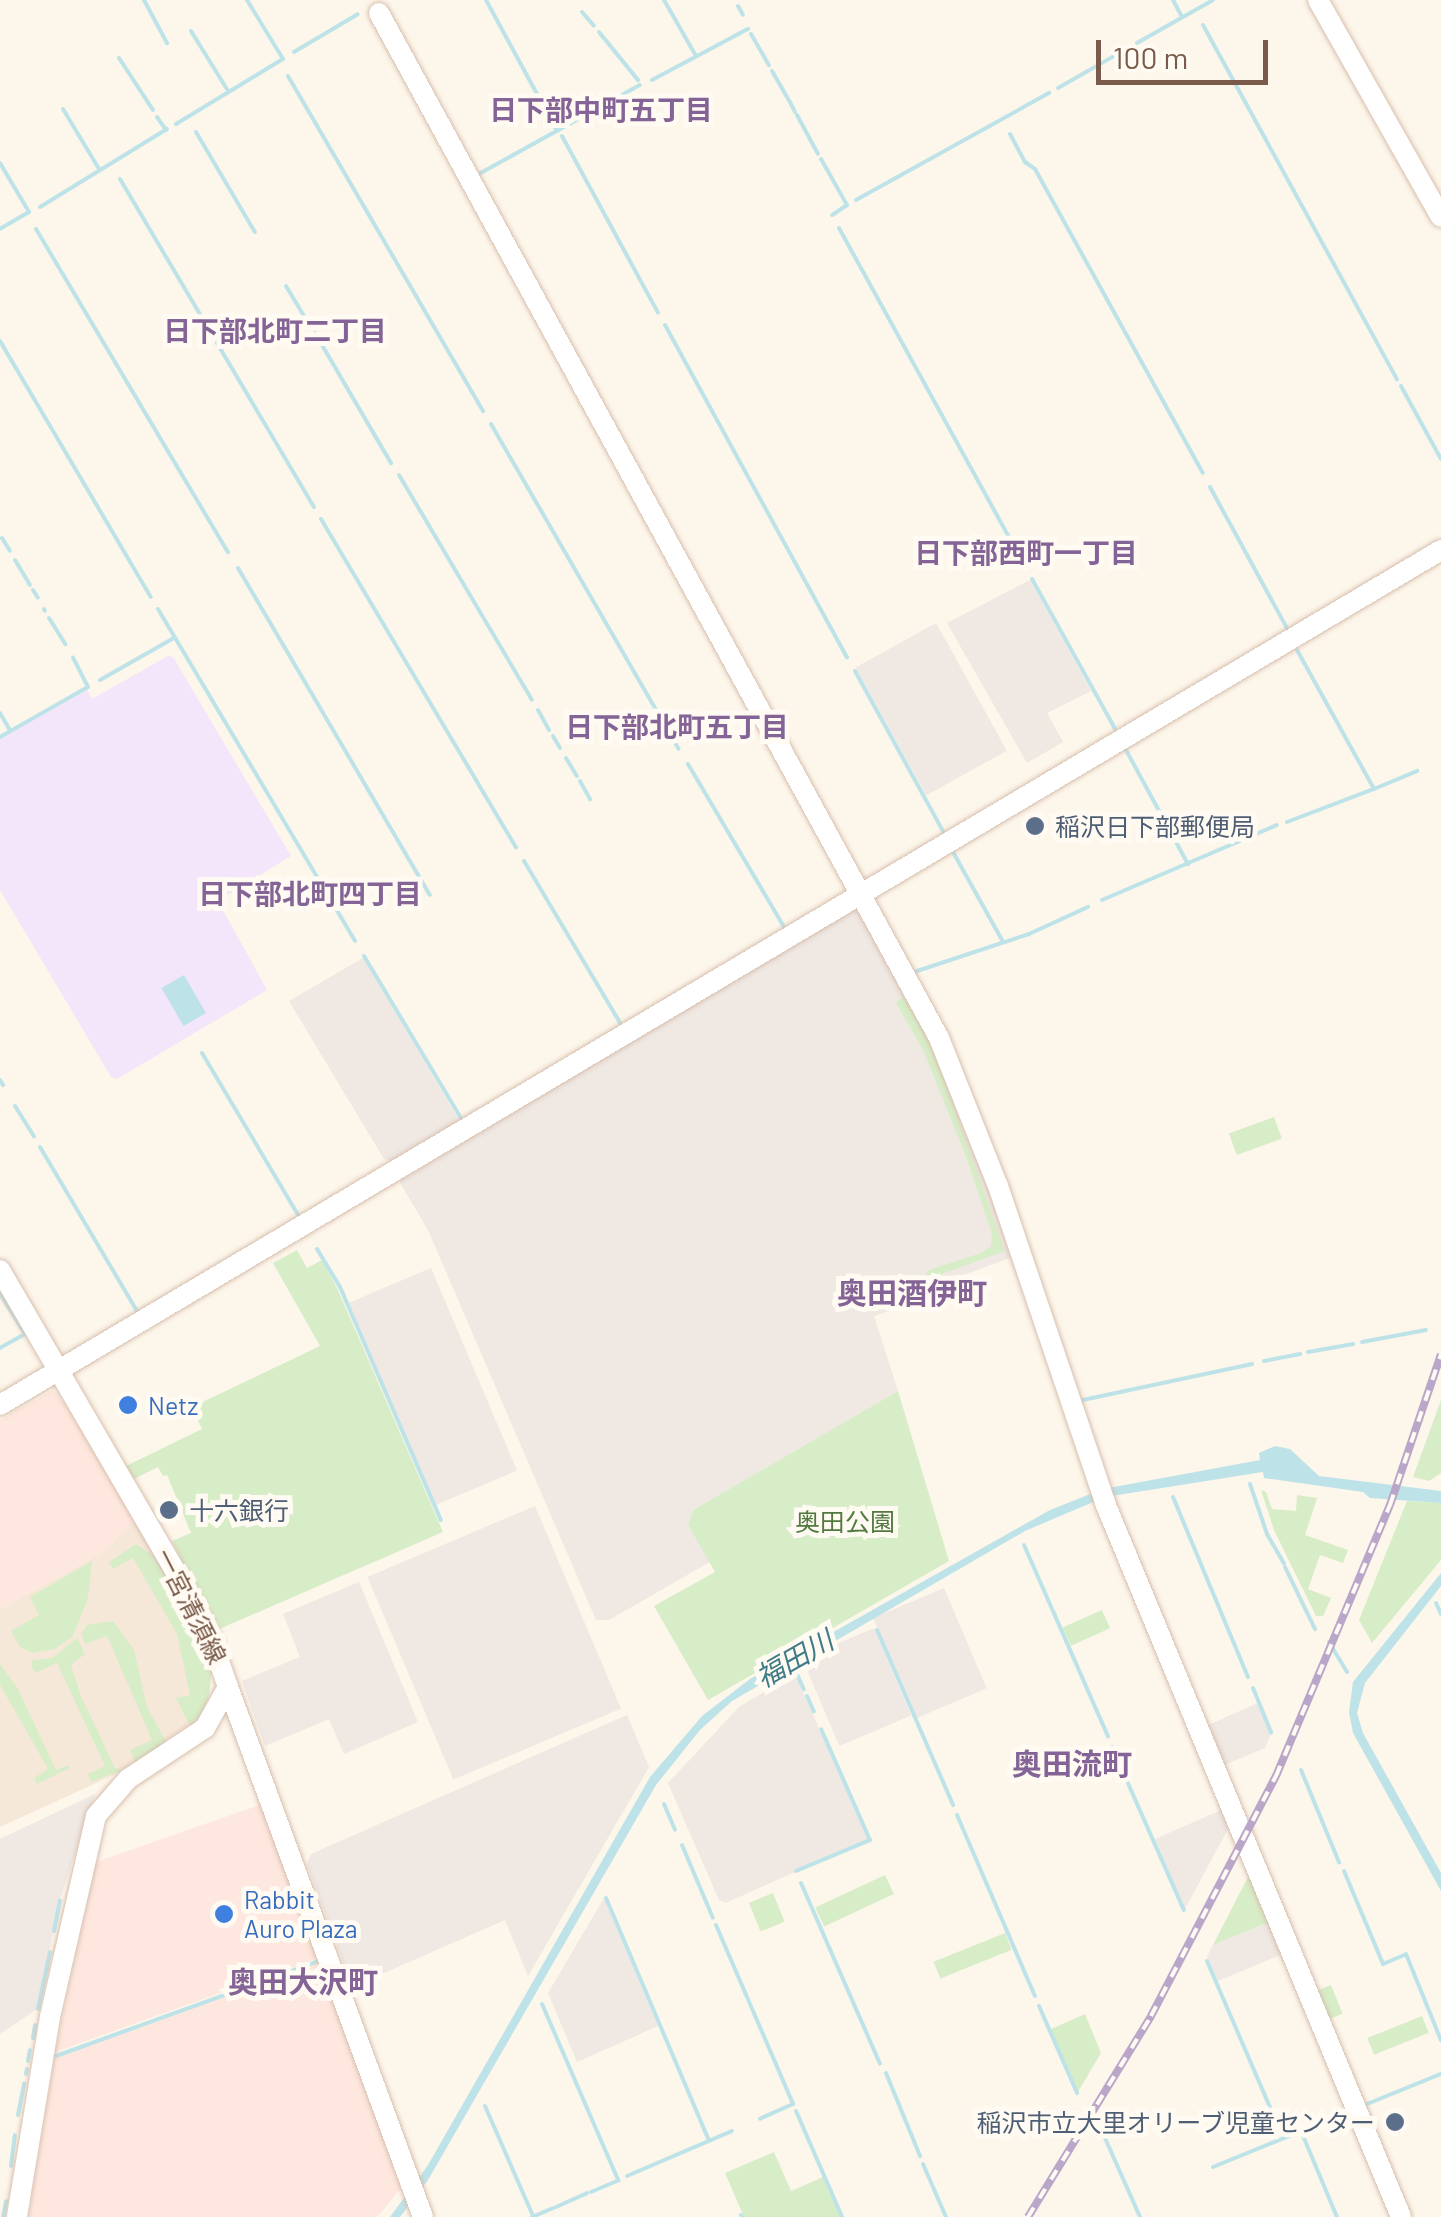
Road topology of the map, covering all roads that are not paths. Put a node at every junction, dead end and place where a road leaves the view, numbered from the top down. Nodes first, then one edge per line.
1 (1318, 0) edge
2 (379, 14) dead end
3 (1441, 217) edge
4 (1441, 550) edge
5 (862, 891) junction
6 (0, 1270) edge
7 (62, 1370) junction
8 (0, 1405) edge
9 (228, 1687) junction
10 (420, 2210) edge
11 (17, 2217) edge
12 (1401, 2217) edge

1 - 3 street
2 - 5 street
4 - 5 street
5 - 7 street
5 - 12 street
6 - 7 street, 一宮清須線
7 - 8 street
7 - 9 street, 一宮清須線
9 - 10 street
9 - 11 street, 一宮清須線

